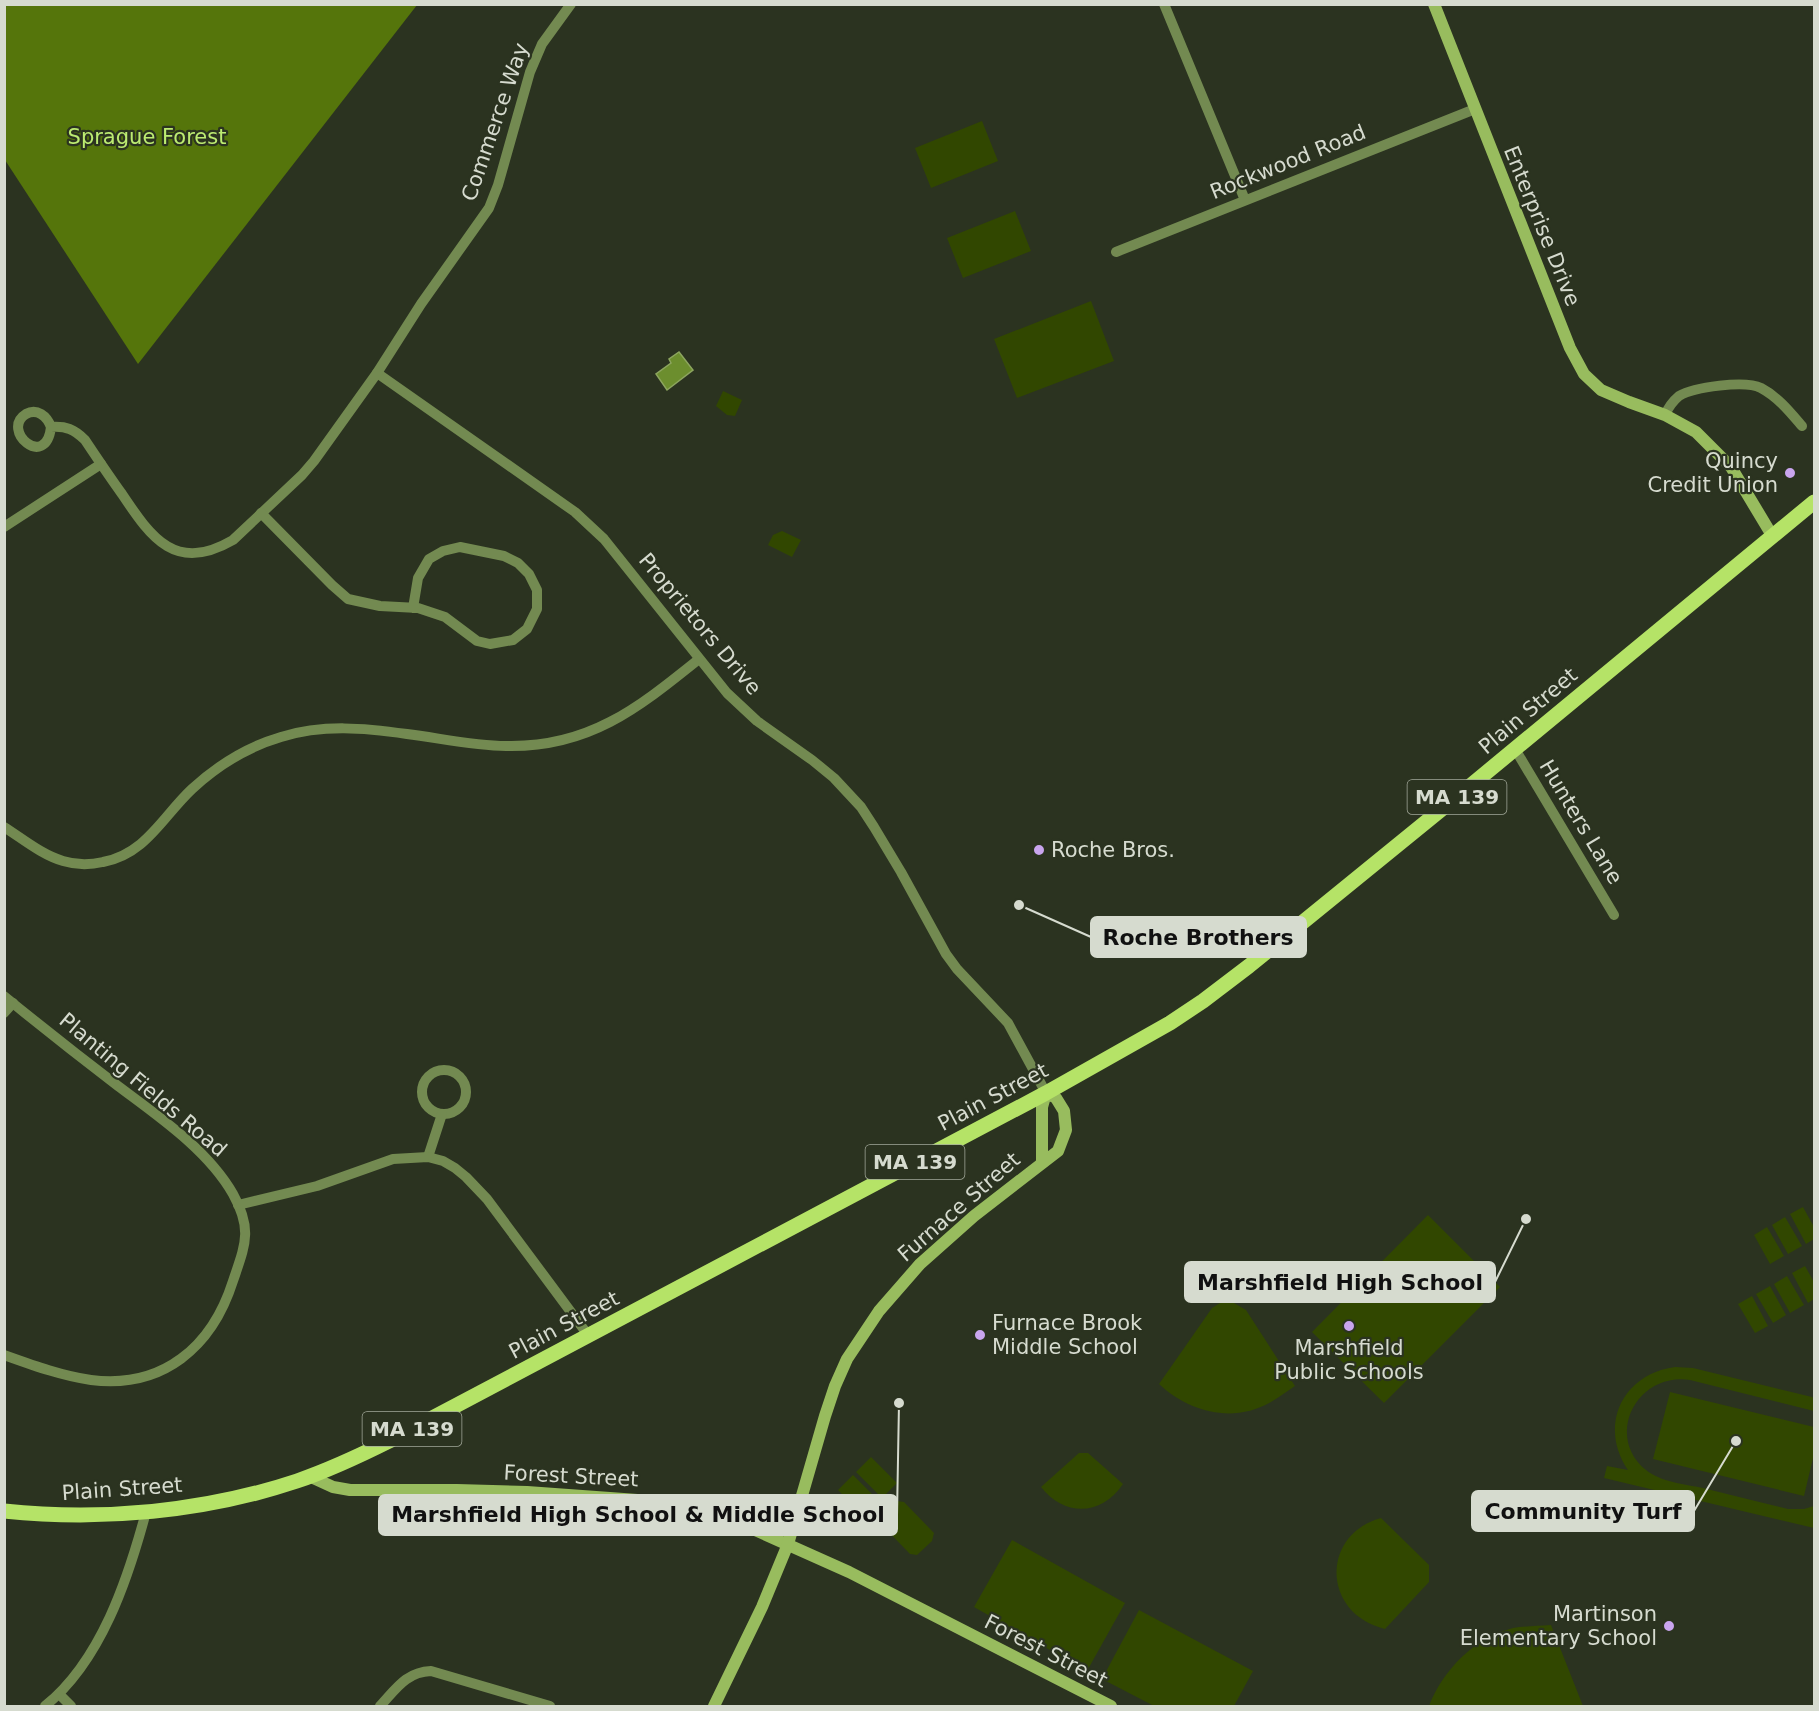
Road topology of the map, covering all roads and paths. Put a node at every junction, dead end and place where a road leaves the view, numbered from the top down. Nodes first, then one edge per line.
1 (571, 4) edge
2 (1164, 4) edge
3 (1434, 4) edge
4 (1475, 109) junction
5 (1245, 200) junction
6 (1116, 252) dead end
7 (377, 374) junction
8 (1665, 415) junction
9 (1802, 426) dead end
10 (51, 427) dead end
11 (101, 464) junction
12 (1815, 502) edge
13 (261, 513) junction
14 (4, 527) edge
15 (1773, 537) junction
16 (413, 608) junction
17 (699, 659) junction
18 (1515, 748) junction
19 (4, 827) edge
20 (1614, 915) dead end
21 (9, 999) edge
22 (4, 1013) edge
23 (1046, 1093) junction
24 (442, 1114) junction
25 (428, 1157) junction
26 (1042, 1163) junction
27 (238, 1205) junction
28 (588, 1335) junction
29 (4, 1354) edge
30 (309, 1476) junction
31 (4, 1511) edge
32 (146, 1512) junction
33 (788, 1544) junction
34 (59, 1694) junction
35 (45, 1707) edge
36 (71, 1707) edge
37 (380, 1707) edge
38 (550, 1707) edge
39 (714, 1707) edge
40 (1111, 1707) edge

1 - 7 street, Commerce Way
2 - 5 street
3 - 4 street, Enterprise Drive
4 - 5 street, Rockwood Road
4 - 8 street, Enterprise Drive
5 - 6 street, Rockwood Road
7 - 13 street, Commerce Way
7 - 17 street, Proprietors Drive
8 - 9 street
8 - 15 street, Enterprise Drive
10 - 11 street, Commerce Way
11 - 13 street, Commerce Way
11 - 14 street
12 - 15 main road, Plain Street / MA 139
13 - 16 street
15 - 18 main road, Plain Street / MA 139
16 - 16 street
17 - 19 street
17 - 23 street, Proprietors Drive
18 - 20 street, Hunters Lane
18 - 23 main road, Plain Street / MA 139
21 - 22 street, Planting Fields Road
21 - 27 street, Planting Fields Road
23 - 26 street, Furnace Street
23 - 26 street, Furnace Street
23 - 28 main road, Plain Street / MA 139
24 - 24 street
24 - 25 street
25 - 27 street
25 - 28 street
26 - 33 street, Furnace Street
27 - 29 street, Planting Fields Road
28 - 30 main road, Plain Street / MA 139
30 - 32 main road, Plain Street / MA 139
30 - 33 street, Forest Street
31 - 32 main road, Plain Street / MA 139
32 - 34 street
33 - 39 street, Furnace Street
33 - 40 street, Forest Street
34 - 35 street
34 - 36 street
37 - 38 street

